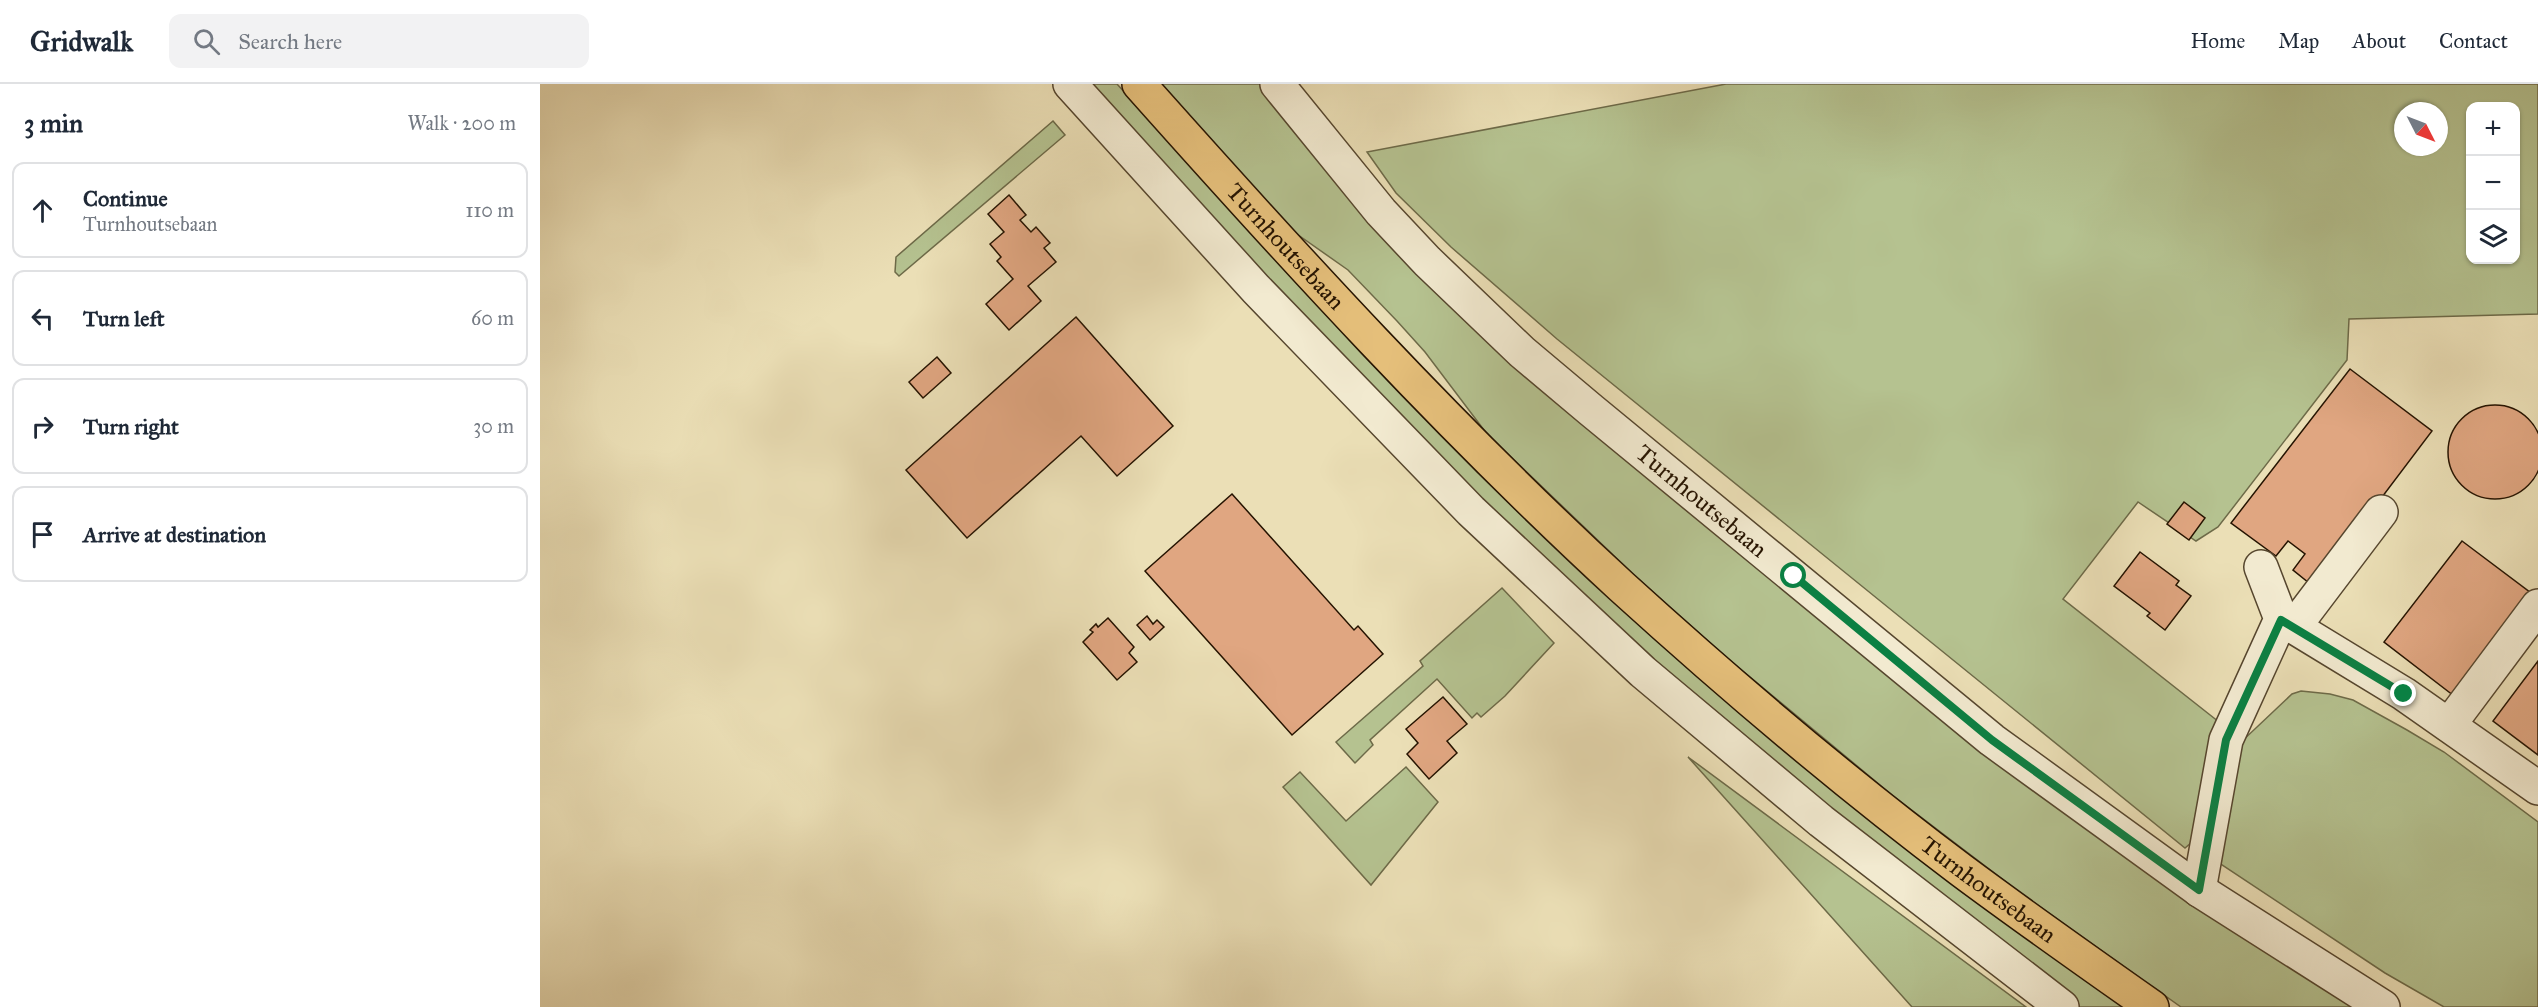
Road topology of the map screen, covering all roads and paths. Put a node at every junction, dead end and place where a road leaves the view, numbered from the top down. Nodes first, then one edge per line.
1 (1070, 84) edge
2 (1139, 84) edge
3 (1277, 84) edge
4 (2381, 512) dead end
5 (2261, 567) dead end
6 (2538, 606) edge
7 (2288, 623) junction
8 (2449, 725) junction
9 (2538, 788) edge
10 (2199, 890) junction
11 (2062, 1007) edge
12 (2152, 1007) edge
13 (2383, 1007) edge

1 - 11 street, Turnhoutsebaan
2 - 12 main road, Turnhoutsebaan
3 - 10 street, Turnhoutsebaan
4 - 7 street
5 - 7 street
6 - 8 street
7 - 8 street
7 - 10 street
8 - 9 street
10 - 13 street, Turnhoutsebaan

